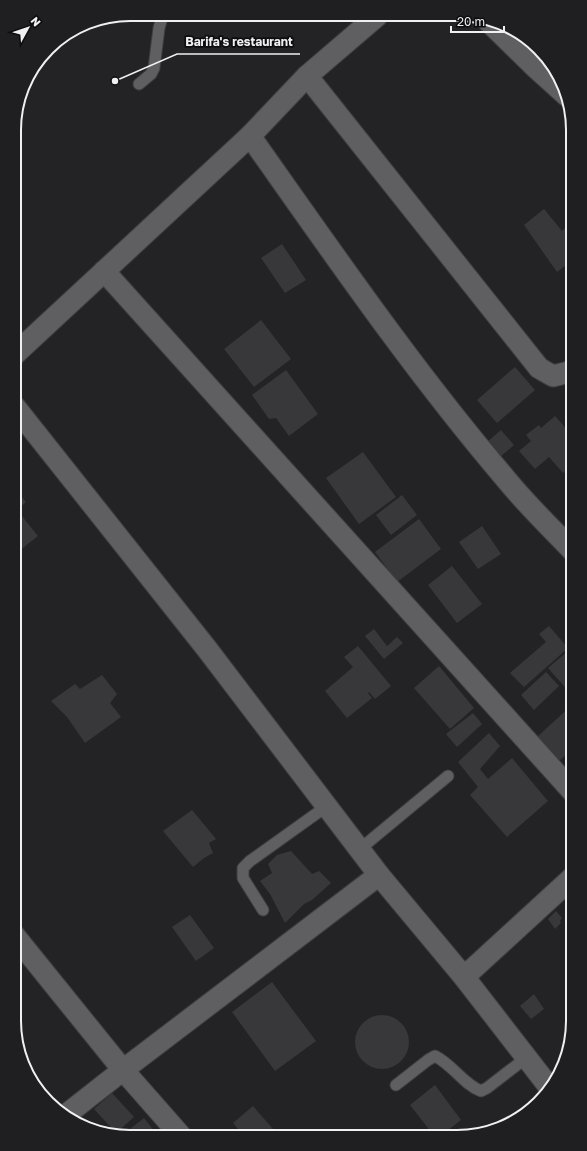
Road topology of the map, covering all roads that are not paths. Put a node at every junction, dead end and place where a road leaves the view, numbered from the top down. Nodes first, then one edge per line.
1 (161, 21) edge
2 (371, 21) edge
3 (498, 29) edge
4 (540, 64) edge
5 (307, 76) junction
6 (554, 80) edge
7 (139, 84) dead end
8 (250, 136) junction
9 (104, 271) junction
10 (21, 348) edge
11 (566, 373) edge
12 (21, 415) edge
13 (566, 543) edge
14 (448, 776) dead end
15 (566, 784) edge
16 (327, 806) junction
17 (360, 849) junction
18 (379, 875) junction
19 (566, 883) edge
20 (263, 910) dead end
21 (21, 944) edge
22 (464, 977) junction
23 (526, 1058) junction
24 (123, 1070) junction
25 (546, 1084) edge
26 (396, 1085) dead end
27 (69, 1112) edge
28 (176, 1130) edge

1 - 7 lane
2 - 5 street
3 - 4 street
4 - 6 street
5 - 8 street
5 - 11 street
8 - 9 street
8 - 13 street
9 - 10 street
9 - 15 street
12 - 16 street
14 - 17 lane
16 - 17 street
16 - 20 lane
17 - 18 street
18 - 22 street
18 - 24 street
19 - 22 street
21 - 24 street
22 - 23 street
23 - 25 street
23 - 26 lane
24 - 27 street
24 - 28 street

